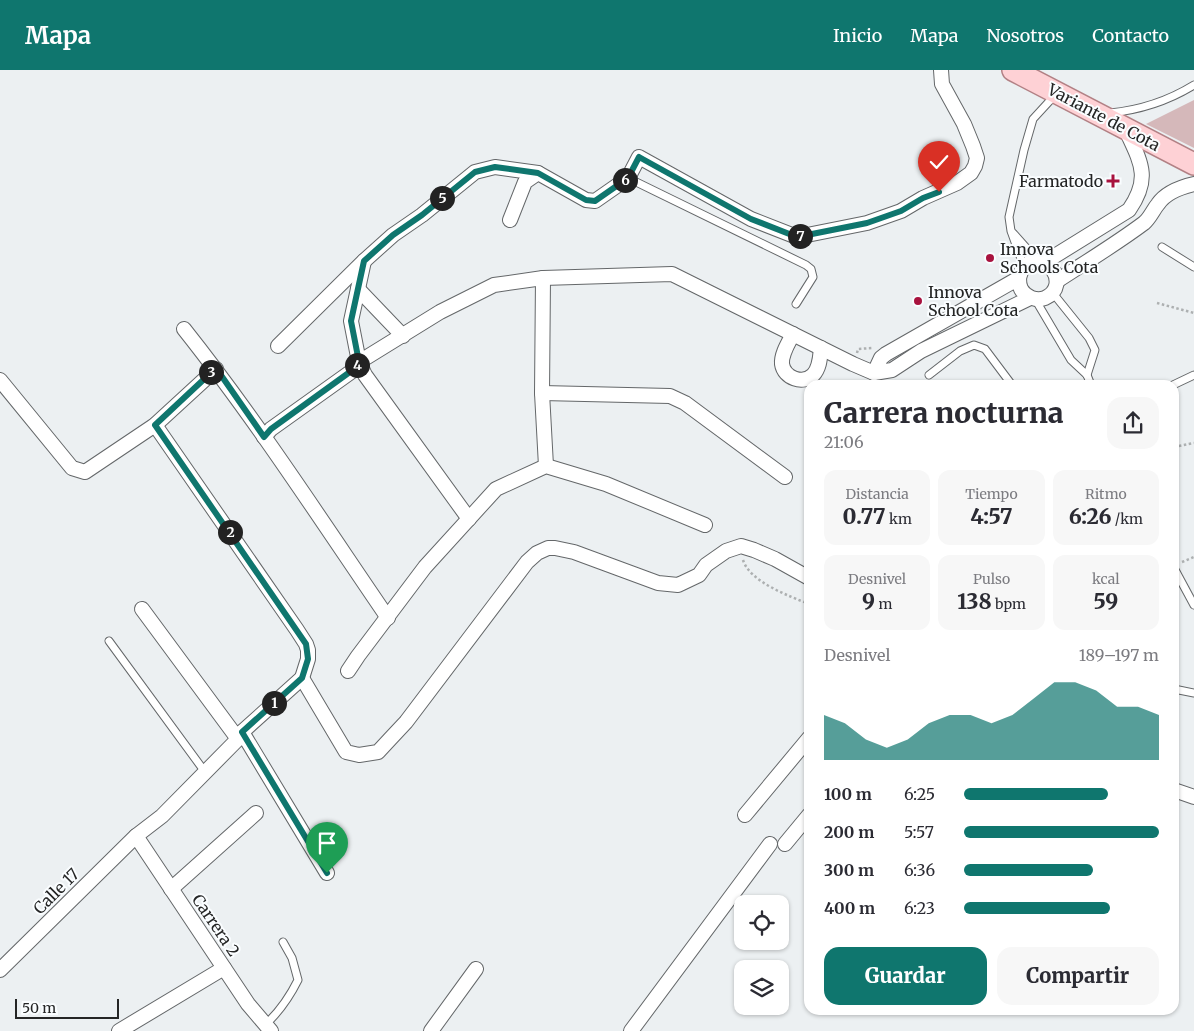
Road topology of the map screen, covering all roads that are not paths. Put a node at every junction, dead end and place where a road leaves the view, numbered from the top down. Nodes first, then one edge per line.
1 (941, 70) edge
2 (1013, 70) edge
3 (1194, 85) edge
4 (1058, 93) junction
5 (1098, 114) junction
6 (1125, 128) junction
7 (1194, 164) edge
8 (538, 173) junction
9 (628, 178) junction
10 (1194, 184) edge
11 (510, 220) dead end
12 (1011, 231) junction
13 (1162, 248) dead end
14 (364, 261) junction
15 (1030, 267) junction
16 (1194, 267) edge
17 (543, 278) junction
18 (1054, 287) junction
19 (358, 290) junction
20 (1032, 298) junction
21 (796, 304) dead end
22 (184, 329) dead end
23 (793, 334) junction
24 (403, 336) junction
25 (278, 346) dead end
26 (821, 348) junction
27 (359, 362) junction
28 (216, 368) junction
29 (929, 375) dead end
30 (1087, 375) junction
31 (1194, 375) edge
32 (877, 379) edge
33 (0, 380) edge
34 (1008, 380) edge
35 (1090, 380) edge
36 (1179, 382) edge
37 (542, 393) junction
38 (155, 425) junction
39 (264, 437) junction
40 (546, 466) junction
41 (785, 477) dead end
42 (469, 519) junction
43 (705, 525) dead end
44 (804, 575) edge
45 (1179, 577) edge
46 (1194, 605) edge
47 (142, 609) dead end
48 (388, 618) junction
49 (109, 641) dead end
50 (348, 671) dead end
51 (302, 678) junction
52 (1179, 690) edge
53 (1194, 693) edge
54 (240, 736) junction
55 (804, 744) edge
56 (205, 772) junction
57 (1179, 792) edge
58 (1194, 797) edge
59 (256, 813) dead end
60 (745, 815) dead end
61 (804, 821) edge
62 (136, 836) junction
63 (770, 844) dead end
64 (785, 844) dead end
65 (327, 873) dead end
66 (170, 888) junction
67 (283, 942) dead end
68 (224, 968) junction
69 (476, 969) dead end
70 (0, 970) edge
71 (269, 1028) edge
72 (119, 1031) edge
73 (431, 1031) edge
74 (631, 1031) edge

1 - 9 street
2 - 4 main road, Variante de Cota
3 - 5 lane
4 - 5 main road, Variante de Cota
4 - 12 lane
5 - 6 main road, Variante de Cota
6 - 7 main road, Variante de Cota
6 - 15 street
8 - 9 street
8 - 11 street
8 - 14 street
9 - 21 lane
10 - 18 street
12 - 15 lane
12 - 15 lane
13 - 16 lane
14 - 19 street
14 - 25 street
15 - 18 street
15 - 20 street
15 - 32 street
17 - 23 street
17 - 24 street
17 - 37 street
18 - 20 street
18 - 30 lane
19 - 24 street
19 - 27 street
20 - 30 lane
20 - 32 street
22 - 28 street
23 - 26 street
23 - 26 street
24 - 27 street
26 - 32 street
27 - 39 street
27 - 42 street
28 - 38 street
28 - 39 street
29 - 34 lane
30 - 35 lane
31 - 36 lane
33 - 38 street
37 - 40 street
37 - 41 street
38 - 51 street
39 - 48 street
40 - 42 street
40 - 43 street
42 - 48 street
44 - 51 street
45 - 46 lane
47 - 54 street
48 - 50 street
49 - 56 lane
51 - 54 street, Calle 17
52 - 53 lane
54 - 56 street, Calle 17
54 - 65 street
55 - 60 street
56 - 62 street, Calle 17
57 - 58 street
59 - 66 street
61 - 64 street
62 - 66 street, Carrera 2
62 - 70 street, Calle 17
63 - 74 street
66 - 68 street, Carrera 2
67 - 71 lane
68 - 71 street, Carrera 2
68 - 72 street
69 - 73 street

